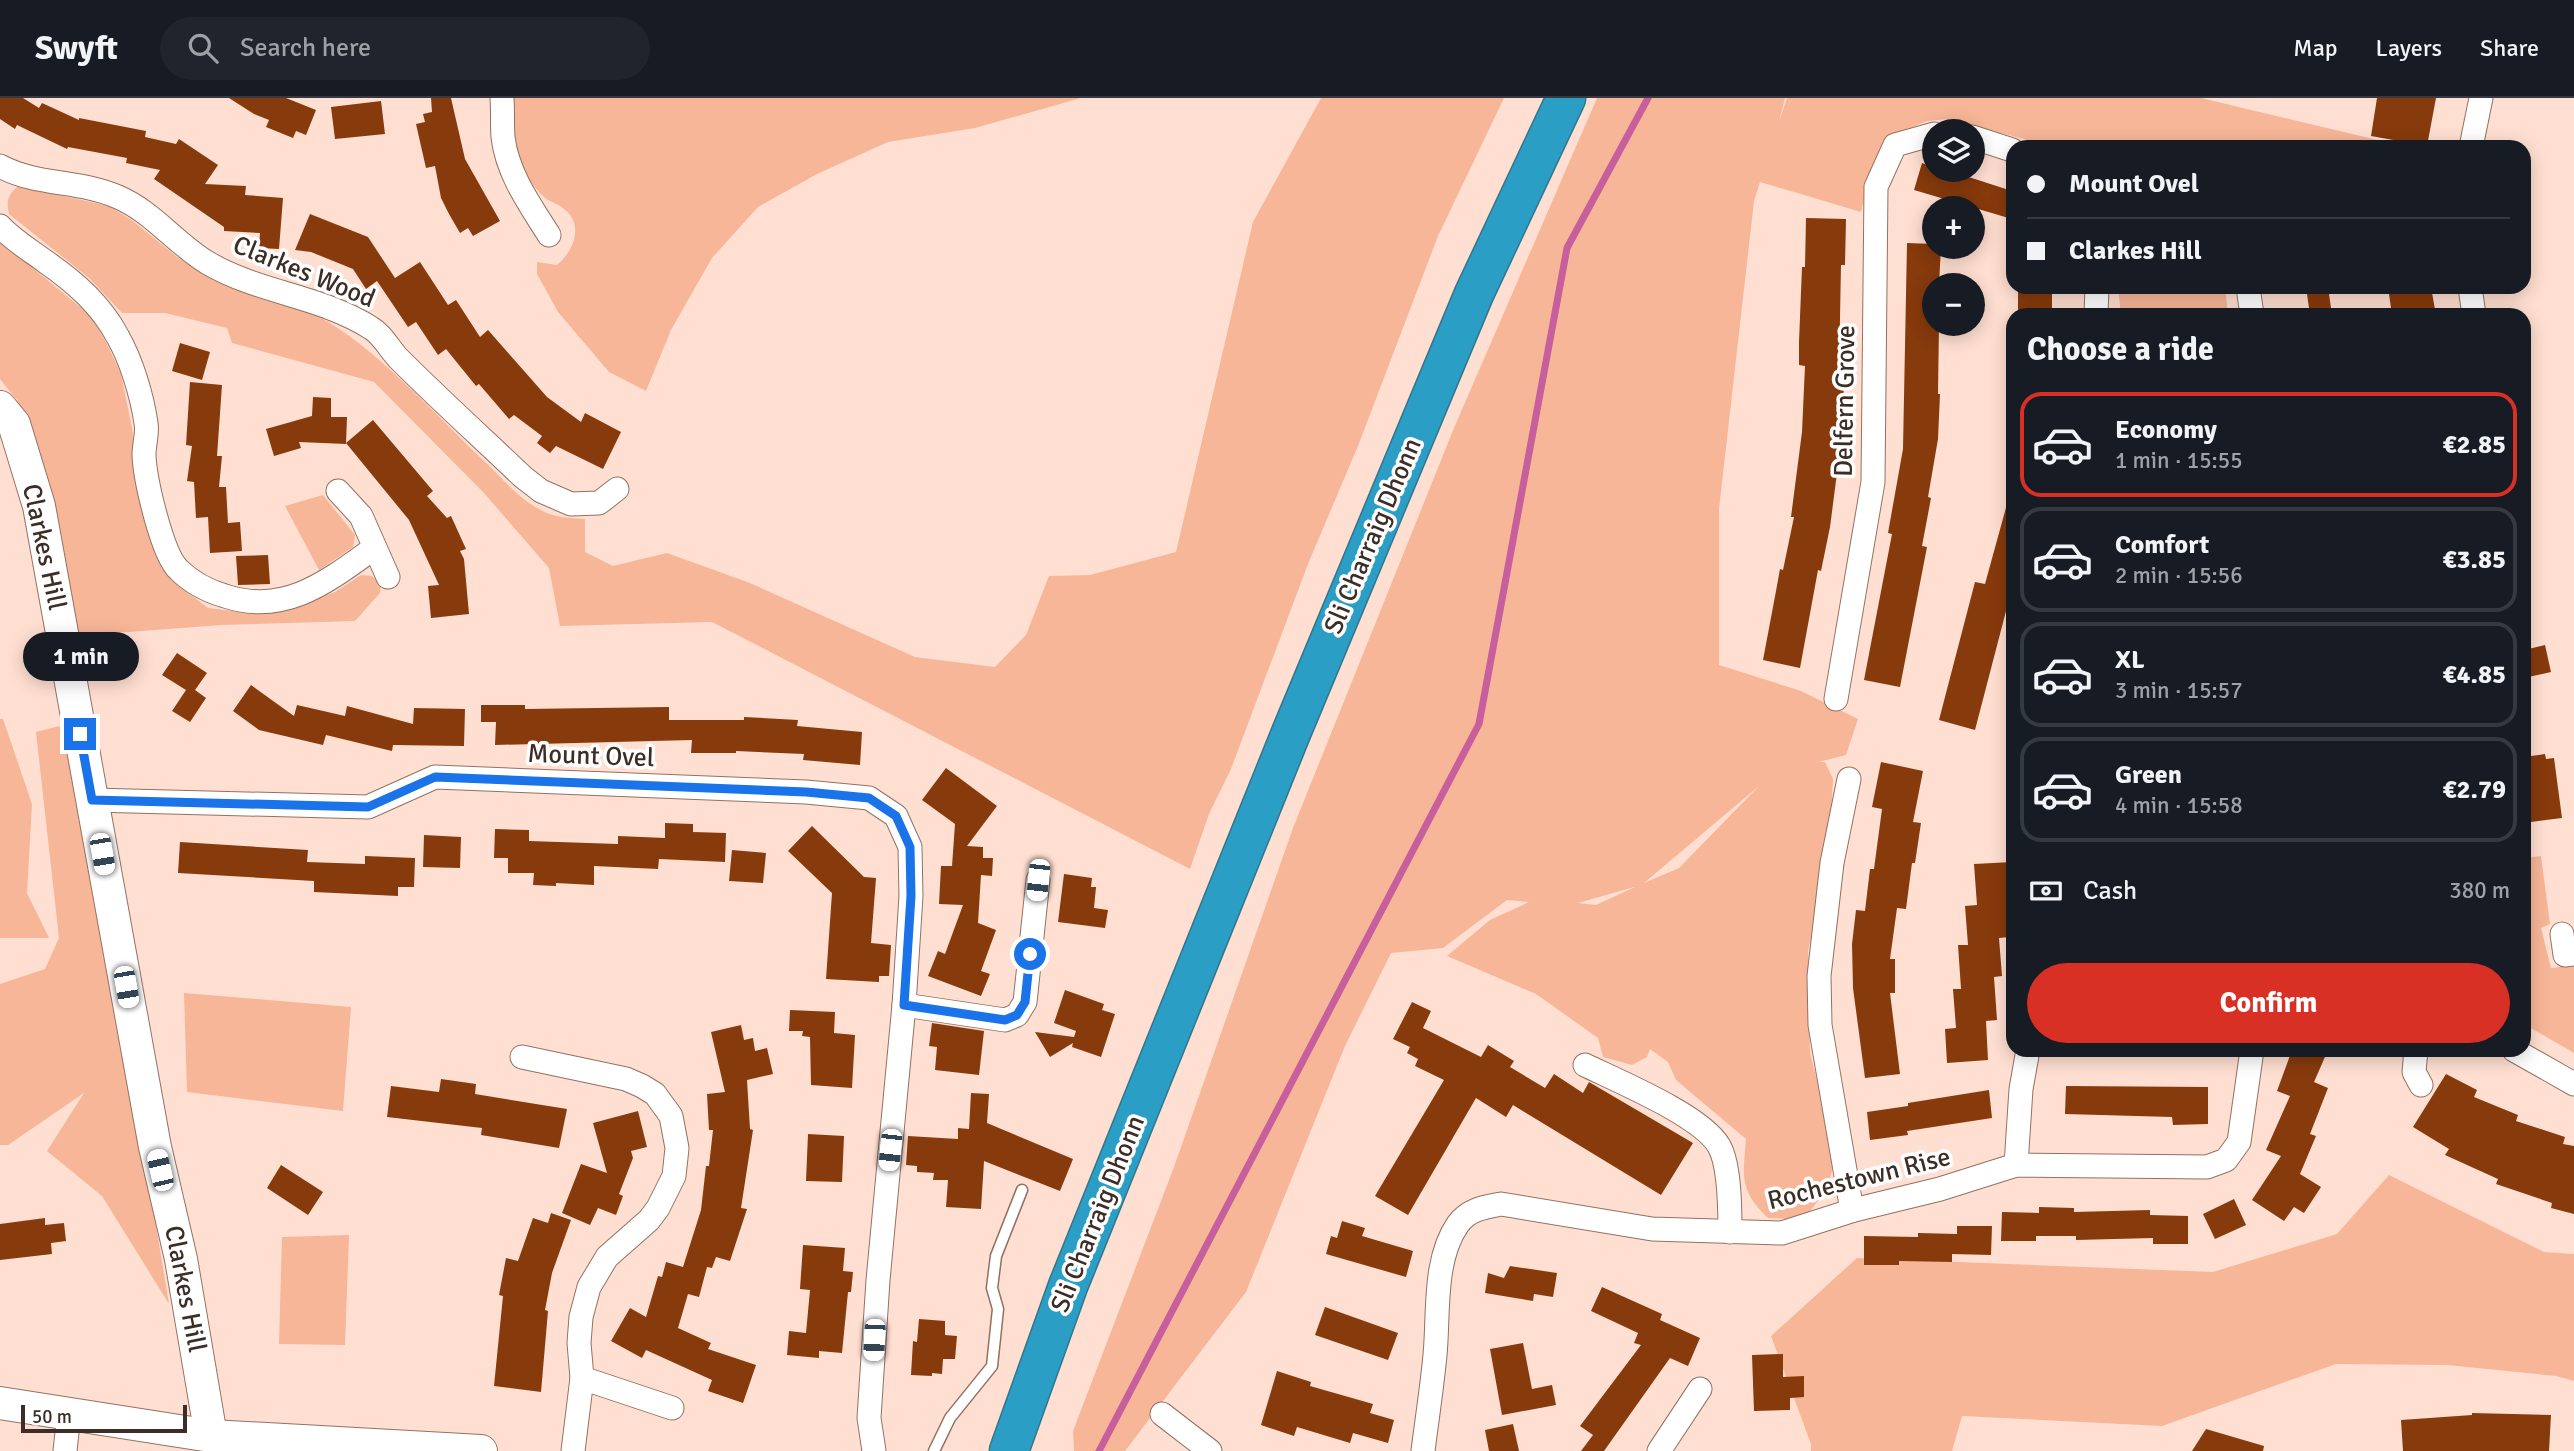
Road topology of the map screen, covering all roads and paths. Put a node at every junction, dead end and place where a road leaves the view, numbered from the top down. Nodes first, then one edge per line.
1 (502, 98) edge
2 (1566, 98) edge
3 (2481, 98) edge
4 (1922, 138) edge
5 (2472, 140) edge
6 (1985, 141) edge
7 (2006, 148) edge
8 (3, 173) edge
9 (0, 226) edge
10 (549, 236) dead end
11 (0, 407) edge
12 (617, 489) dead end
13 (338, 491) dead end
14 (374, 548) junction
15 (388, 577) dead end
16 (1836, 699) dead end
17 (1849, 779) dead end
18 (92, 800) junction
19 (1038, 880) dead end
20 (2562, 934) dead end
21 (2574, 954) edge
22 (1193, 980) junction
23 (904, 1005) junction
24 (522, 1057) dead end
25 (2027, 1057) edge
26 (2251, 1057) edge
27 (2415, 1057) edge
28 (2526, 1057) edge
29 (1585, 1065) dead end
30 (2574, 1084) edge
31 (2421, 1085) dead end
32 (2015, 1165) junction
33 (1022, 1190) dead end
34 (1854, 1210) junction
35 (1730, 1232) junction
36 (582, 1378) junction
37 (1700, 1388) dead end
38 (0, 1403) edge
39 (672, 1408) dead end
40 (69, 1414) junction
41 (1162, 1414) dead end
42 (869, 1418) junction
43 (211, 1443) edge
44 (359, 1448) edge
45 (65, 1451) edge
46 (481, 1451) edge
47 (573, 1451) edge
48 (857, 1451) edge
49 (874, 1451) edge
50 (934, 1451) edge
51 (1009, 1451) edge
52 (1036, 1451) edge
53 (1209, 1451) edge
54 (1423, 1451) edge
55 (1659, 1451) edge

1 - 10 street
2 - 22 highway, Sli Charraig Dhonn
3 - 5 street
4 - 16 street, Delfern Grove
6 - 7 street
8 - 12 street, Clarkes Wood
9 - 14 street
11 - 18 street, Clarkes Hill
13 - 14 street
14 - 15 street
17 - 34 street
18 - 23 street, Mount Ovel
18 - 43 street, Clarkes Hill
19 - 23 street
20 - 21 street
22 - 51 highway, Sli Charraig Dhonn
22 - 52 highway, Sli Charraig Dhonn
23 - 42 street, Mount Ovel
24 - 36 street
25 - 32 street
26 - 32 street, Rochestown Rise
27 - 31 street
28 - 30 street
29 - 35 street
32 - 34 street, Rochestown Rise
33 - 50 lane
34 - 35 street, Rochestown Rise
35 - 54 street, Rochestown Rise
36 - 39 street
36 - 47 street
37 - 55 street
38 - 40 street
40 - 43 street
40 - 45 street
41 - 53 street
42 - 48 street, Mount Ovel
42 - 49 street, Mount Ovel
43 - 44 street
44 - 46 street

